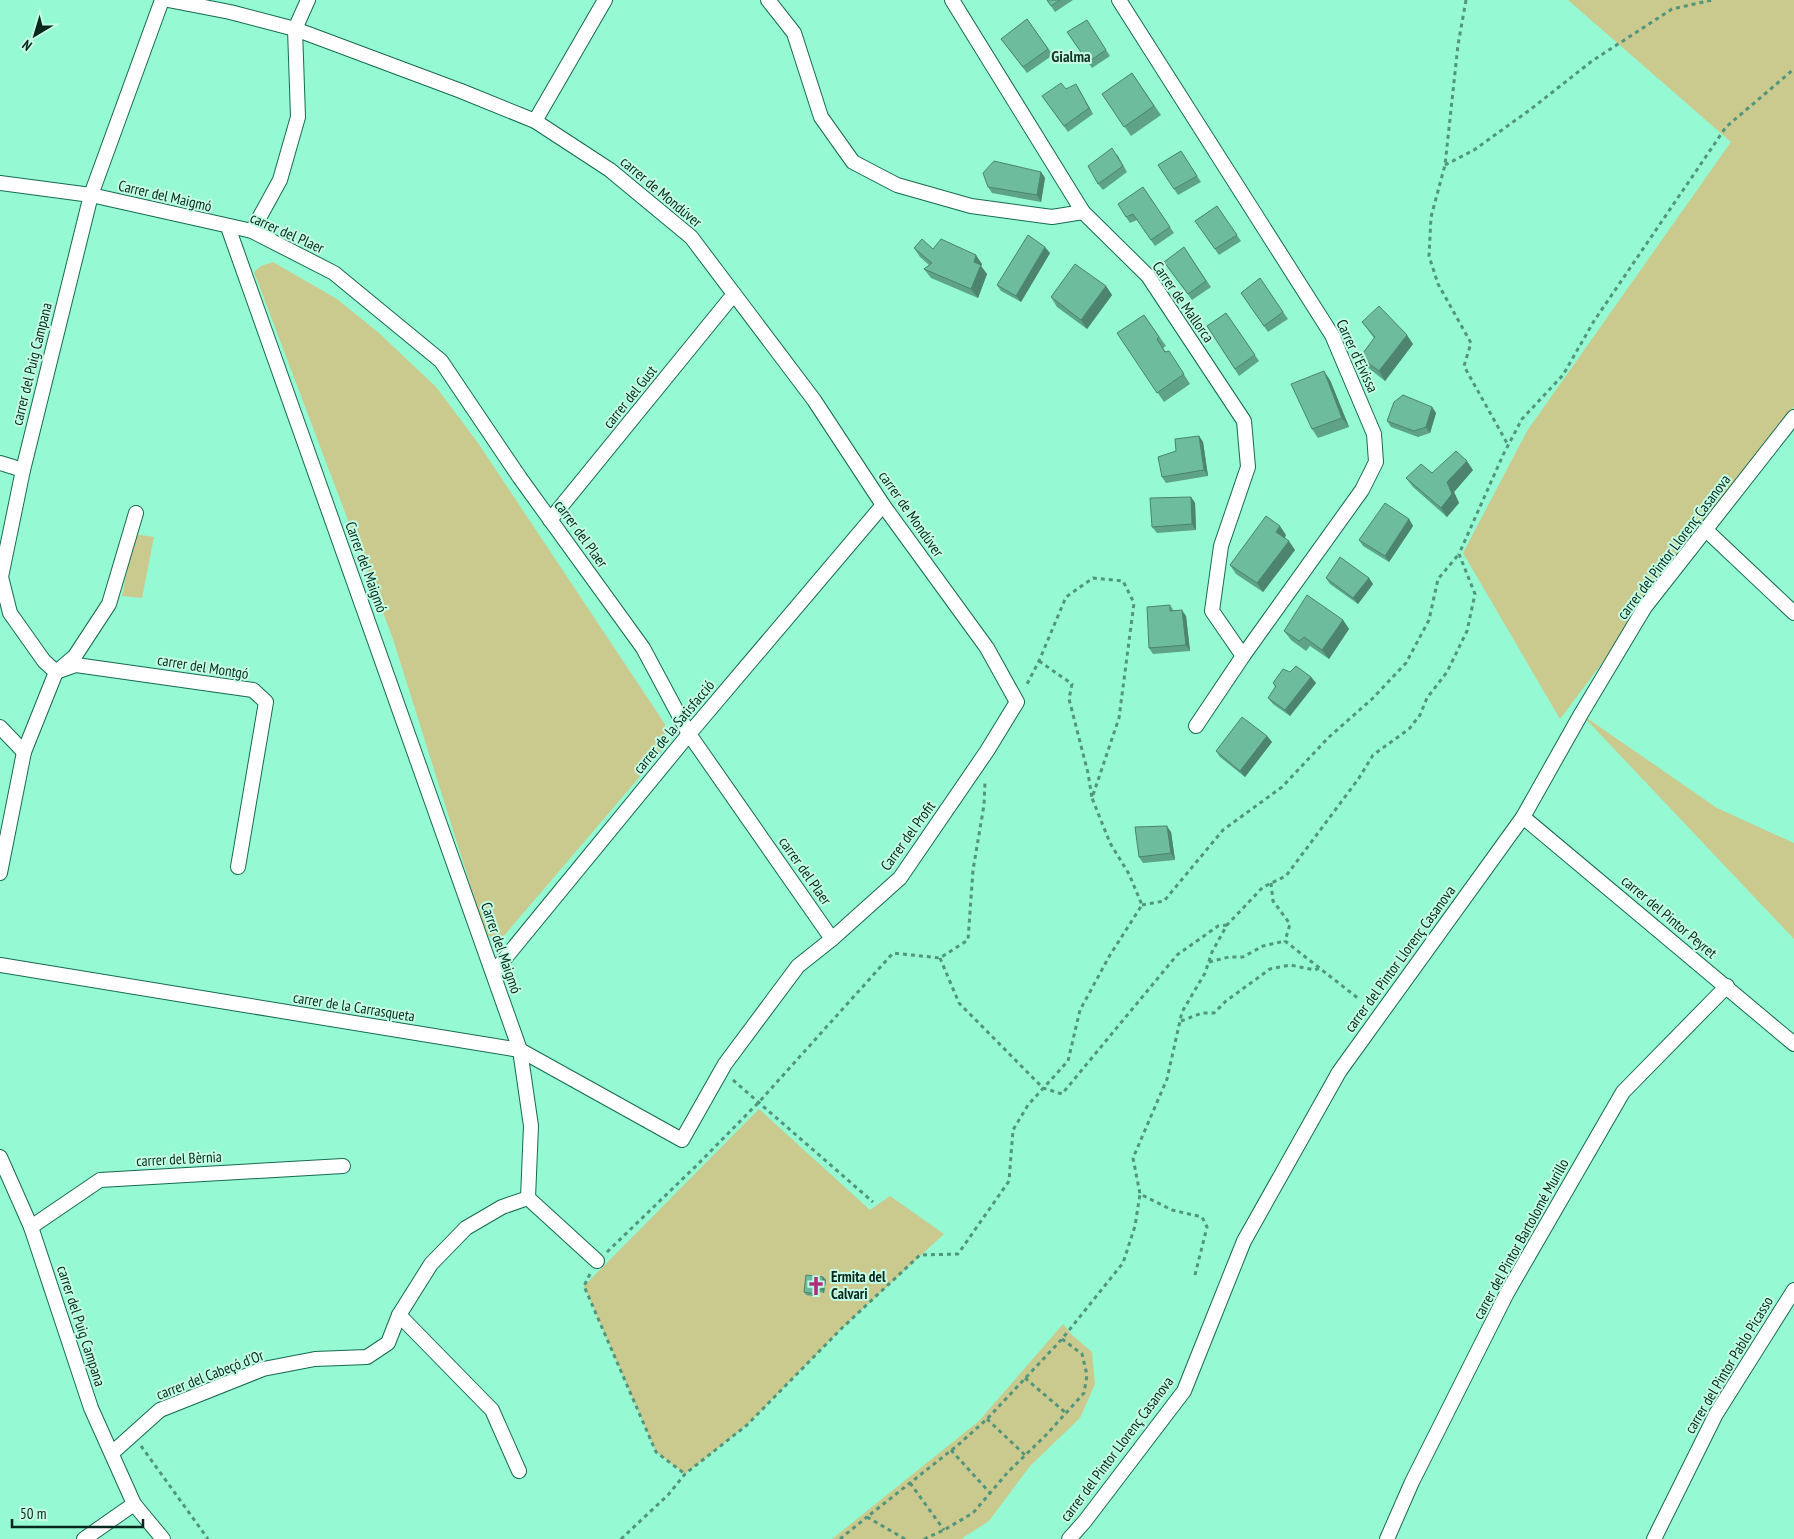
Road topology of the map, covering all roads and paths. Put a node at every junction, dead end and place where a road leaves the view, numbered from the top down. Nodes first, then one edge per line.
1 (162, 0) edge
2 (168, 0) edge
3 (308, 0) edge
4 (605, 0) edge
5 (768, 0) edge
6 (952, 0) edge
7 (1119, 0) edge
8 (1466, 0) edge
9 (1712, 0) edge
10 (295, 29) junction
11 (1794, 69) edge
12 (535, 121) junction
13 (1445, 165) junction
14 (0, 183) edge
15 (91, 195) junction
16 (1083, 212) junction
17 (228, 227) junction
18 (252, 232) junction
19 (734, 294) junction
20 (1794, 417) edge
21 (1508, 446) junction
22 (0, 464) edge
23 (23, 470) junction
24 (883, 505) junction
25 (136, 513) dead end
26 (550, 520) junction
27 (1706, 530) junction
28 (1459, 554) junction
29 (1794, 613) edge
30 (1243, 656) junction
31 (1039, 660) junction
32 (56, 672) junction
33 (1017, 702) junction
34 (1196, 726) dead end
35 (0, 727) edge
36 (690, 734) junction
37 (24, 752) junction
38 (985, 778) dead end
39 (1092, 798) junction
40 (1523, 816) junction
41 (238, 867) dead end
42 (0, 873) edge
43 (1271, 883) junction
44 (1142, 905) junction
45 (1227, 925) junction
46 (832, 939) junction
47 (1285, 941) junction
48 (940, 958) junction
49 (1208, 962) junction
50 (0, 966) edge
51 (1319, 968) junction
52 (492, 972) junction
53 (1727, 986) junction
54 (1359, 999) dead end
55 (1180, 1021) junction
56 (1794, 1044) edge
57 (520, 1050) junction
58 (722, 1070) junction
59 (1043, 1088) junction
60 (759, 1102) junction
61 (682, 1140) joint
62 (0, 1157) edge
63 (343, 1166) dead end
64 (1140, 1194) junction
65 (528, 1198) junction
66 (873, 1202) dead end
67 (31, 1227) junction
68 (597, 1261) junction
69 (1196, 1275) dead end
70 (1794, 1290) edge
71 (399, 1315) junction
72 (1062, 1339) junction
73 (1025, 1378) junction
74 (1066, 1413) junction
75 (987, 1419) junction
76 (132, 1435) junction
77 (950, 1450) junction
78 (112, 1453) junction
79 (1025, 1455) junction
80 (519, 1471) dead end
81 (685, 1474) junction
82 (910, 1483) junction
83 (990, 1493) junction
84 (134, 1504) junction
85 (867, 1517) junction
86 (944, 1530) junction
87 (84, 1539) edge
88 (163, 1539) edge
89 (208, 1539) edge
90 (621, 1539) edge
91 (840, 1539) edge
92 (905, 1539) edge
93 (924, 1539) edge
94 (1069, 1539) edge
95 (1388, 1539) edge
96 (1654, 1539) edge

1 - 15 street, carrer del Puig Campana
2 - 10 street, carrer de Mondúver
3 - 10 street
4 - 12 street
5 - 16 street
6 - 16 street, Carrer de Mallorca
7 - 30 street, Carrer d'Eivissa
8 - 13 path
9 - 13 path
10 - 12 street, carrer de Mondúver
10 - 18 street
11 - 21 path
12 - 19 street, carrer de Mondúver
13 - 21 path
14 - 15 street, Carrer del Maigmó
15 - 17 street, Carrer del Maigmó
15 - 23 street, carrer del Puig Campana
16 - 30 street, Carrer de Mallorca
17 - 18 street, carrer del Plaer
17 - 52 street, Carrer del Maigmó
18 - 26 street, carrer del Plaer
19 - 24 street, carrer de Mondúver
19 - 26 street, carrer del Gust
20 - 27 street, carrer del Pintor Llorenç Casanova
21 - 28 path
22 - 23 street
23 - 32 street, carrer del Puig Campana
24 - 33 street, carrer de Mondúver
24 - 36 street, carrer de la Satisfacció
25 - 32 street
26 - 36 street, carrer del Plaer
27 - 29 street
27 - 40 street, carrer del Pintor Llorenç Casanova
28 - 43 path
28 - 44 path
30 - 34 street, Carrer d'Eivissa
31 - 33 path
31 - 39 path
31 - 39 path
32 - 37 street
32 - 41 street, carrer del Montgó
33 - 46 street, Carrer del Profit
35 - 37 street
36 - 46 street, carrer del Plaer
36 - 52 street, carrer de la Satisfacció
37 - 42 street
38 - 48 path
39 - 44 path
40 - 53 street, carrer del Pintor Peyret
40 - 94 street, carrer del Pintor Llorenç Casanova
43 - 45 path
43 - 47 path
44 - 59 path
45 - 49 path
45 - 59 path
46 - 58 street, Carrer del Profit
47 - 49 path
47 - 51 path
48 - 59 path
48 - 60 path
49 - 55 path
50 - 57 street, carrer de la Carrasqueta
51 - 54 path
51 - 55 path
52 - 57 street, Carrer del Maigmó
53 - 56 street, carrer del Pintor Peyret
53 - 95 street, carrer del Pintor Bartolomé Murillo
55 - 64 path
57 - 61 street, carrer de la Carrasqueta
57 - 65 street
58 - 60 path
58 - 61 street, Carrer del Profit
59 - 81 path
60 - 66 path
60 - 68 path
62 - 67 street, carrer del Puig Campana
63 - 67 street, carrer del Bèrnia
64 - 69 path
64 - 72 path
65 - 68 street
65 - 71 street, carrer del Cabeçó d'Or
67 - 78 street, carrer del Puig Campana
68 - 81 path
70 - 96 street, carrer del Pintor Pablo Picasso
71 - 76 street, carrer del Cabeçó d'Or
71 - 80 street
72 - 73 path
72 - 74 path
73 - 74 path
73 - 75 path
74 - 79 path
75 - 77 path
75 - 79 path
76 - 78 street, carrer del Cabeçó d'Or
76 - 89 path
77 - 82 path
77 - 83 path
78 - 84 street, carrer del Puig Campana
79 - 83 path
81 - 90 path
82 - 85 path
82 - 86 path
83 - 86 path
84 - 87 street
84 - 88 street, carrer del Puig Campana
85 - 91 path
85 - 92 path
86 - 93 path

